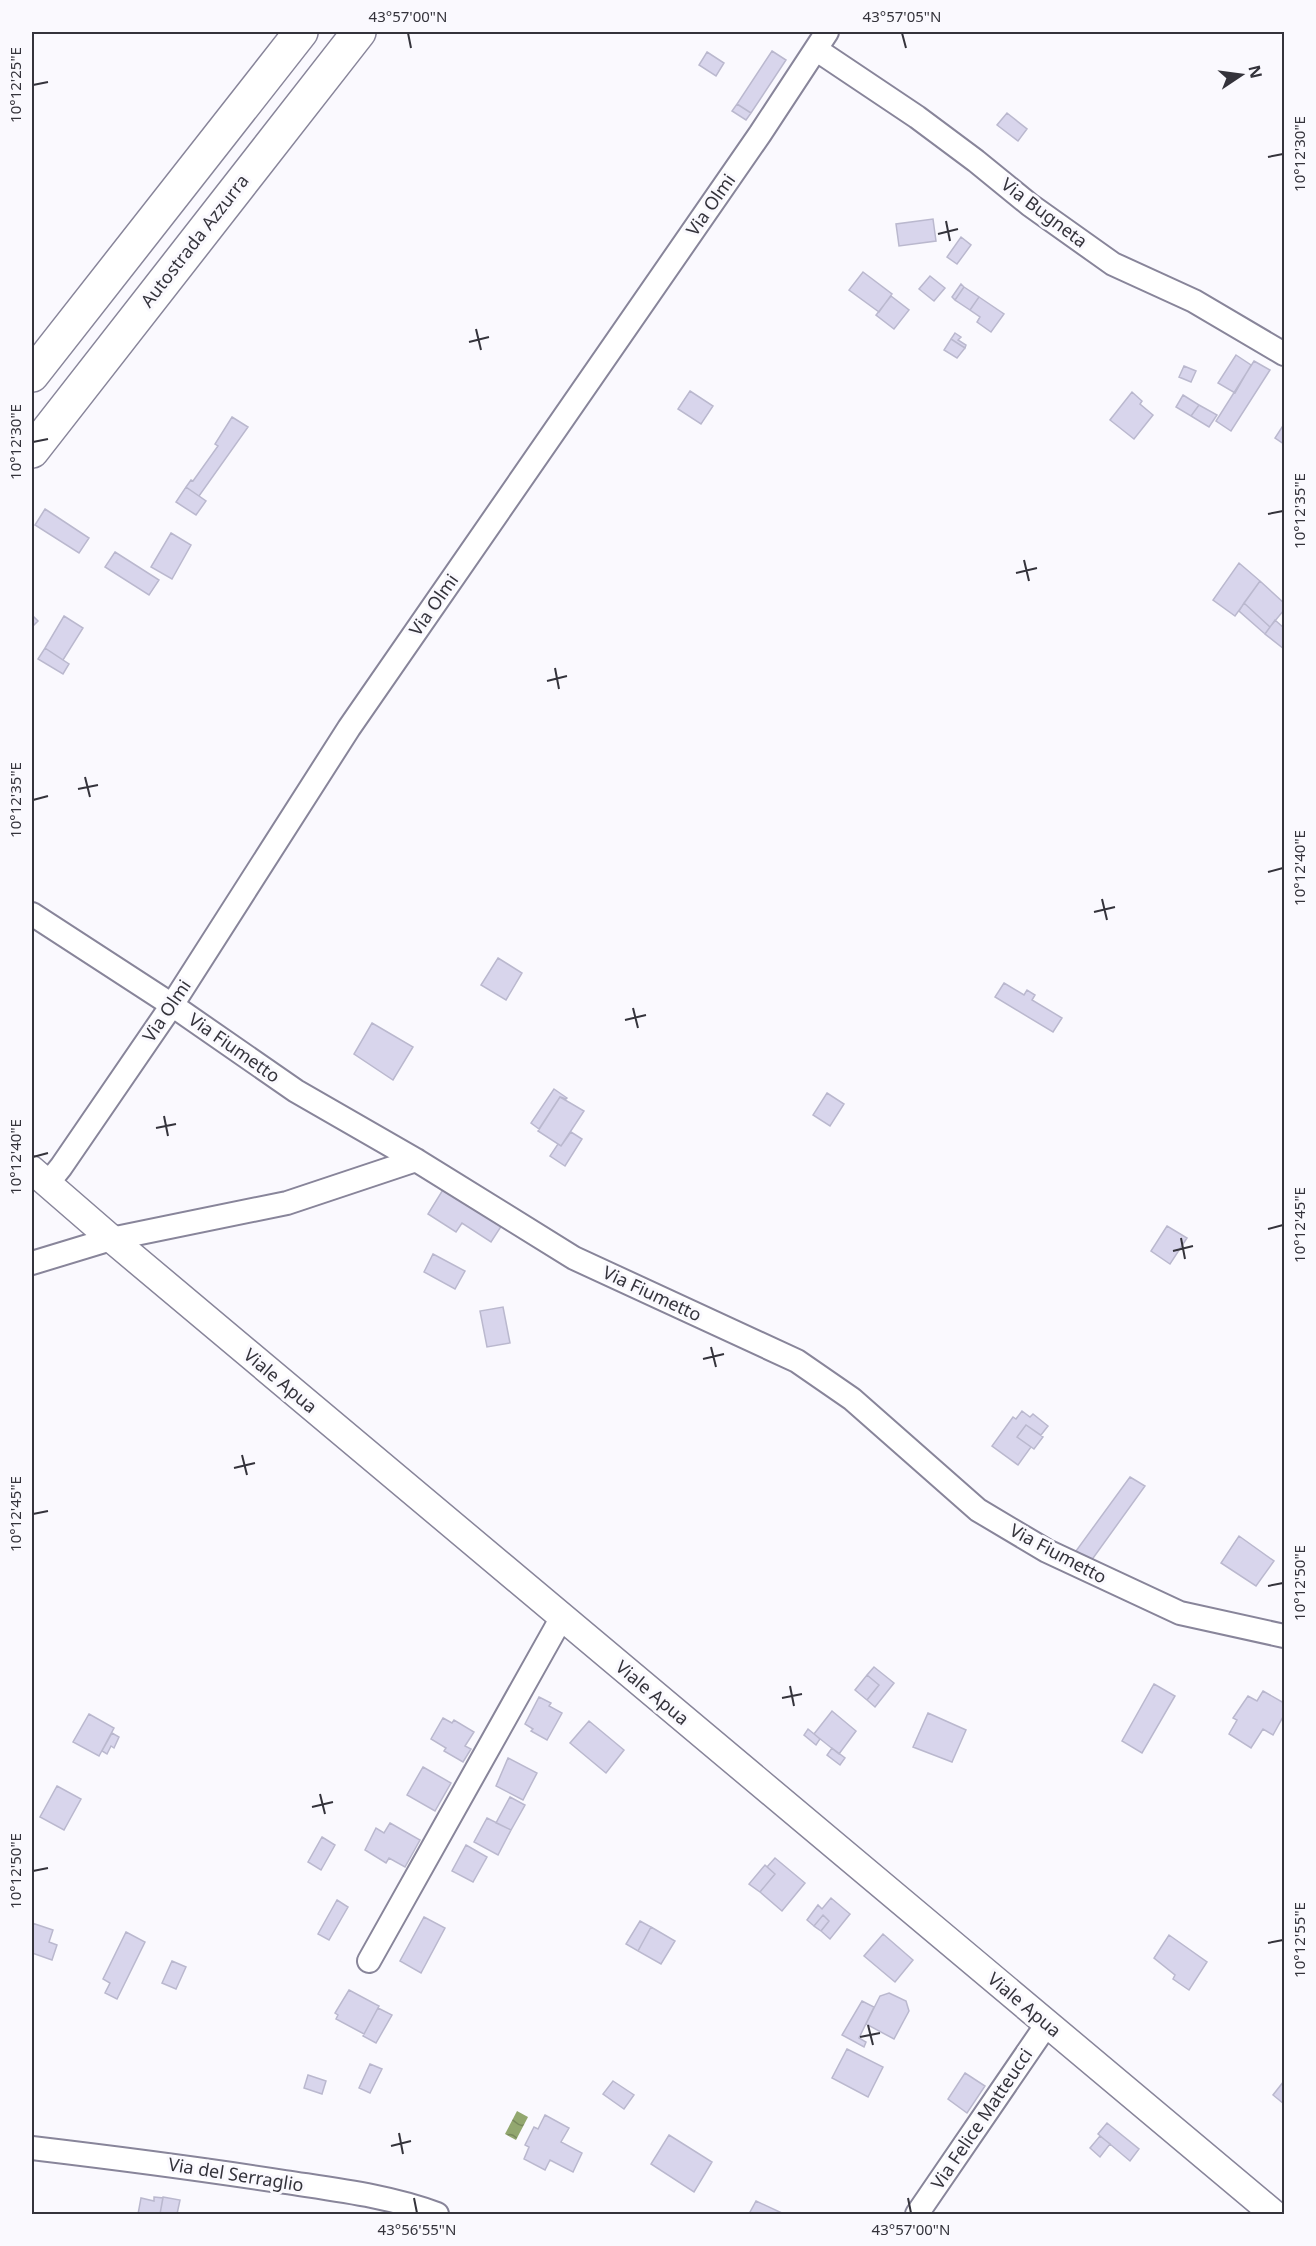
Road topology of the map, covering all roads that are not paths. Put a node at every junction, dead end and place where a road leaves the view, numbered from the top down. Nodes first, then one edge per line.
1 (301, 32) edge
2 (359, 32) edge
3 (822, 41) edge
4 (1284, 354) edge
5 (32, 375) edge
6 (32, 451) edge
7 (32, 914) edge
8 (172, 1005) junction
9 (416, 1161) junction
10 (40, 1177) edge
11 (111, 1239) junction
12 (32, 1263) edge
13 (562, 1617) junction
14 (1284, 1636) edge
15 (369, 1961) dead end
16 (1047, 2024) junction
17 (32, 2148) edge
18 (437, 2214) edge
19 (917, 2214) edge
20 (1274, 2214) edge

1 - 5 highway
2 - 6 highway, Autostrada Azzurra
3 - 4 street, Via Bugneta
3 - 8 street, Via Olmi
7 - 8 street, Via Fiumetto
8 - 9 street, Via Fiumetto
8 - 10 street, Via Olmi
9 - 11 street
9 - 14 street, Via Fiumetto
10 - 11 street, Viale Apua
11 - 12 street
11 - 13 street, Viale Apua
13 - 15 street
13 - 16 street, Viale Apua
16 - 19 street, Via Felice Matteucci
16 - 20 street, Viale Apua
17 - 18 street, Via del Serraglio

